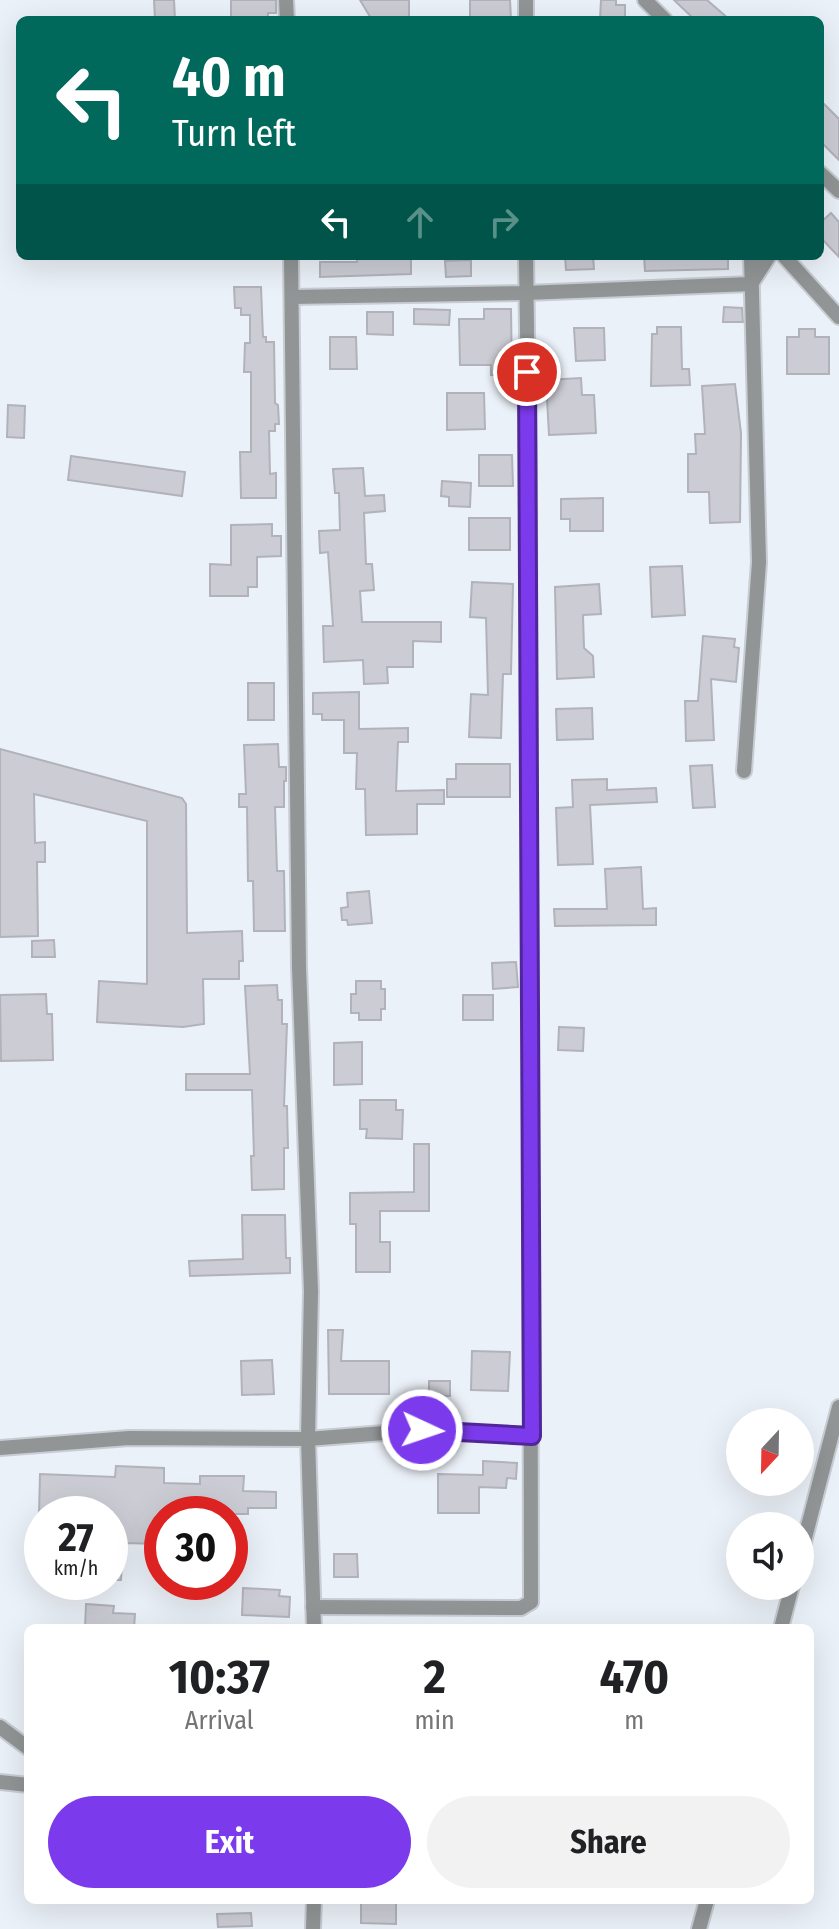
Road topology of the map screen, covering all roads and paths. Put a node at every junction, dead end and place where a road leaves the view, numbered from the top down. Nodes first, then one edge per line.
1 (645, 0) edge
2 (661, 16) edge
3 (824, 177) edge
4 (839, 191) edge
5 (291, 260) edge
6 (526, 260) edge
7 (751, 260) edge
8 (766, 260) edge
9 (788, 260) edge
10 (751, 284) junction
11 (526, 293) junction
12 (292, 297) junction
13 (839, 317) edge
14 (744, 771) dead end
15 (839, 1407) edge
16 (532, 1436) junction
17 (308, 1439) junction
18 (0, 1448) edge
19 (812, 1512) edge
20 (788, 1600) edge
21 (313, 1607) junction
22 (314, 1624) edge
23 (782, 1624) edge
24 (0, 1727) edge
25 (24, 1745) edge
26 (0, 1782) edge
27 (24, 1785) edge
28 (314, 1904) edge
29 (706, 1904) edge
30 (313, 1929) edge
31 (699, 1929) edge

1 - 2 street
3 - 4 street
5 - 12 street
6 - 11 street
7 - 10 street
8 - 10 street
9 - 13 street
10 - 11 street
10 - 14 street
11 - 12 street
11 - 16 street
12 - 17 street
15 - 19 street
16 - 17 street
16 - 21 street
17 - 18 street
17 - 21 street
20 - 23 street
21 - 22 street
24 - 25 street
26 - 27 street
28 - 30 street
29 - 31 street

